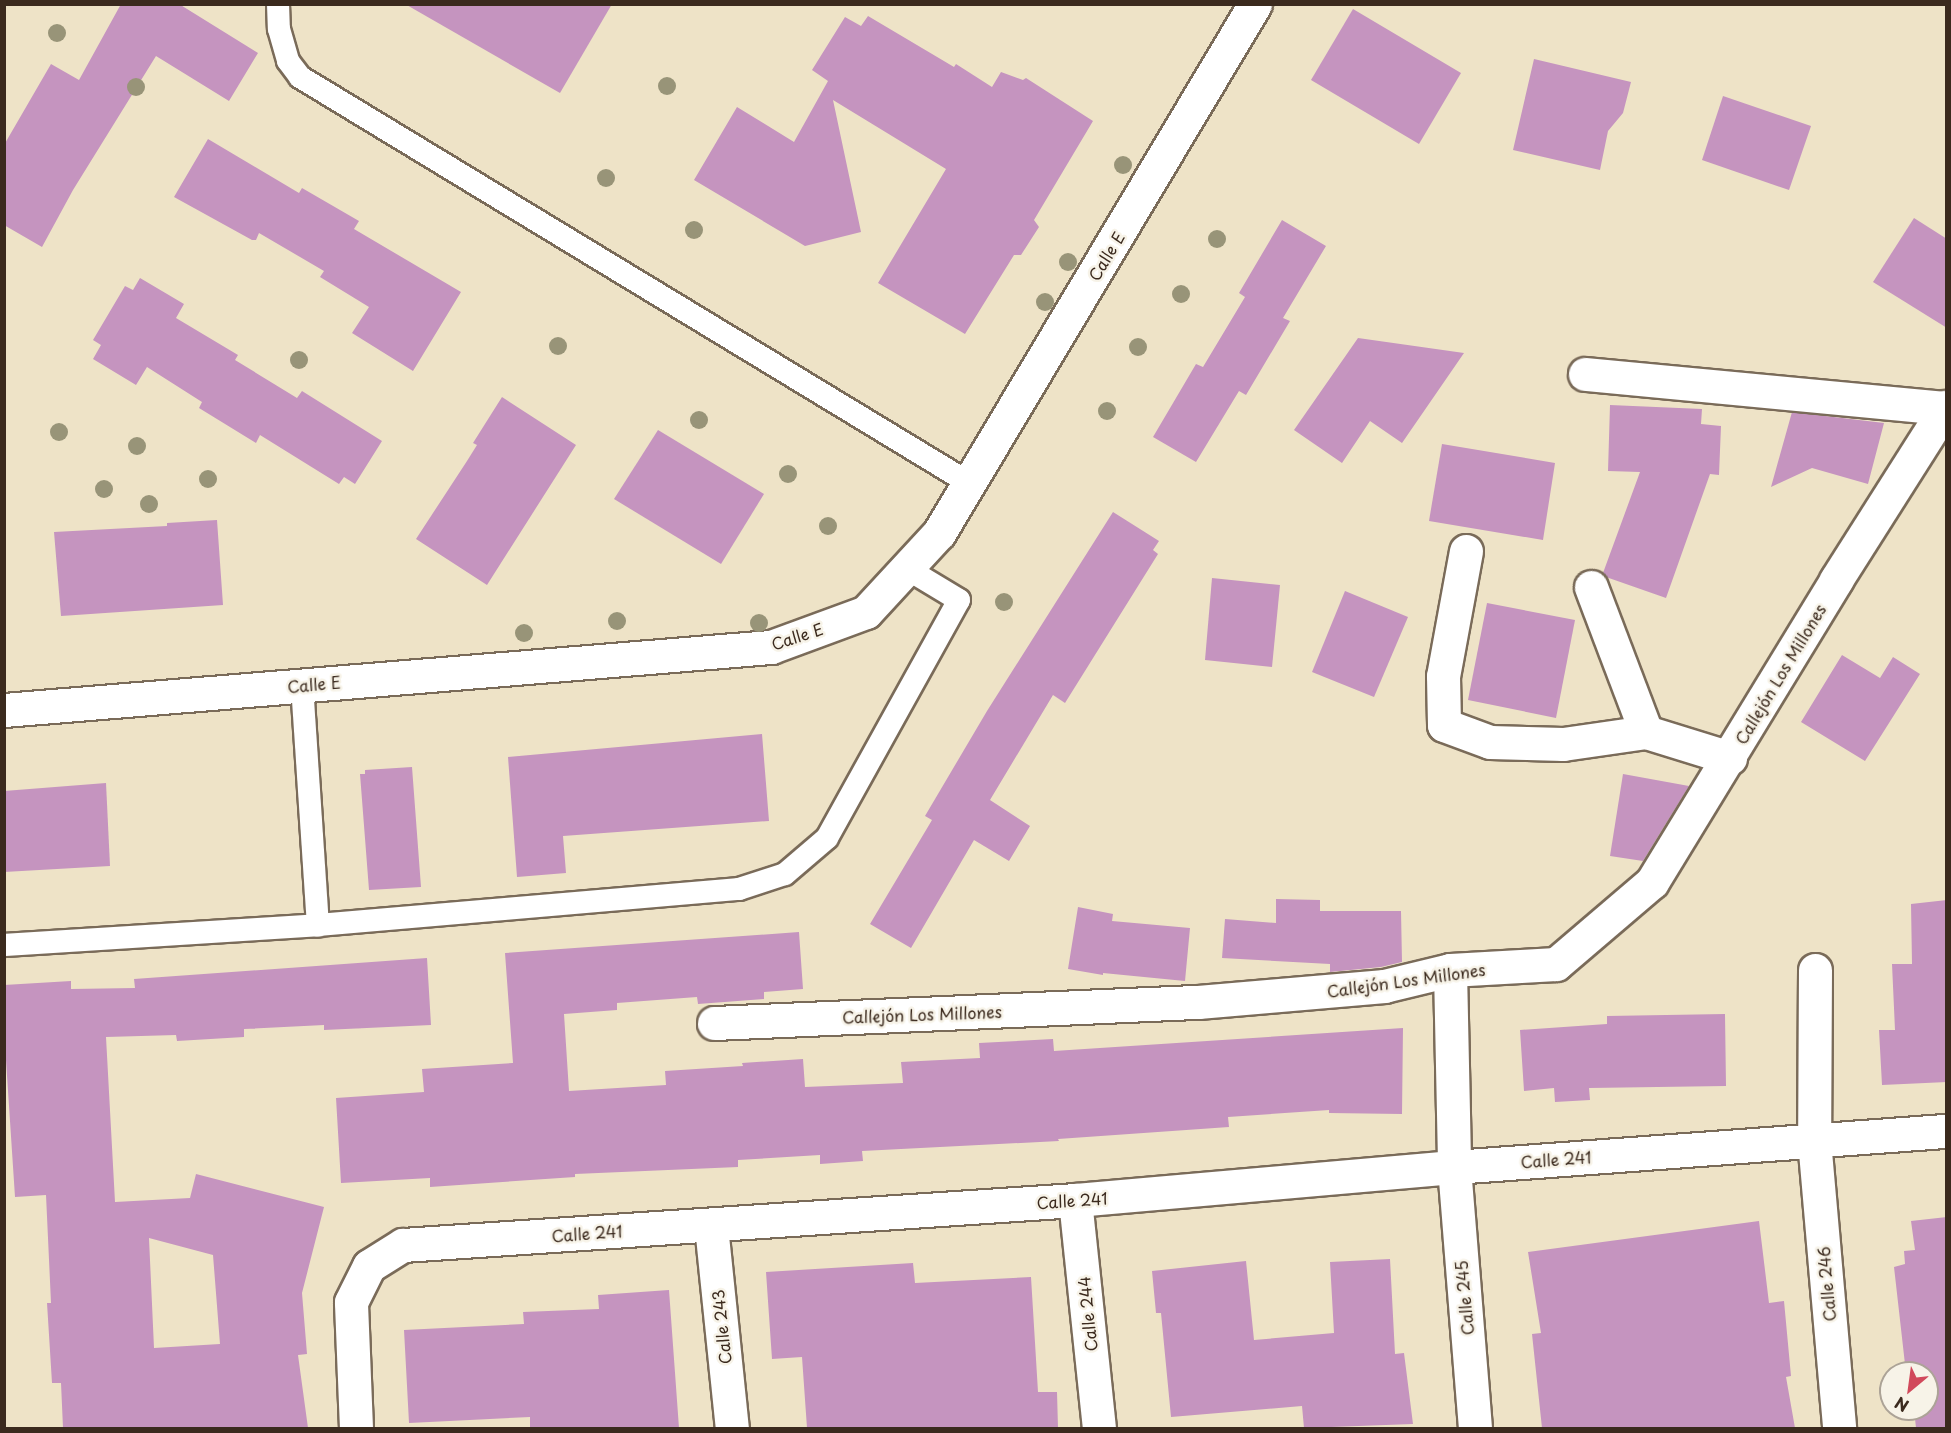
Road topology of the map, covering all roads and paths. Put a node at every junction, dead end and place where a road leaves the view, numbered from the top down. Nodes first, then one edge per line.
1 (278, 4) edge
2 (1255, 4) edge
3 (1585, 374) dead end
4 (1946, 407) edge
5 (969, 483) junction
6 (1466, 551) dead end
7 (906, 568) junction
8 (1591, 586) dead end
9 (302, 686) junction
10 (4, 710) edge
11 (1646, 732) junction
12 (1730, 758) junction
13 (318, 925) junction
14 (4, 945) edge
15 (1450, 970) junction
16 (1815, 970) dead end
17 (714, 1023) dead end
18 (1947, 1131) edge
19 (1814, 1140) junction
20 (1454, 1167) junction
21 (1075, 1200) junction
22 (711, 1226) junction
23 (356, 1428) edge
24 (732, 1428) edge
25 (1098, 1428) edge
26 (1475, 1428) edge
27 (1839, 1428) edge

1 - 5 lane
2 - 5 street, Calle E
3 - 4 street
4 - 12 street, Callejón Los Millones
5 - 7 street, Calle E
6 - 11 street
7 - 9 street, Calle E
7 - 13 lane
8 - 11 street
9 - 10 street, Calle E
9 - 13 lane
11 - 12 street
12 - 15 street, Callejón Los Millones
13 - 14 lane
15 - 17 street, Callejón Los Millones
15 - 20 street, Calle 245
16 - 19 street, Calle 246
18 - 19 street, Calle 241
19 - 20 street, Calle 241
19 - 27 street, Calle 246
20 - 21 street, Calle 241
20 - 26 street, Calle 245
21 - 22 street, Calle 241
21 - 25 street, Calle 244
22 - 23 street, Calle 241
22 - 24 street, Calle 243

